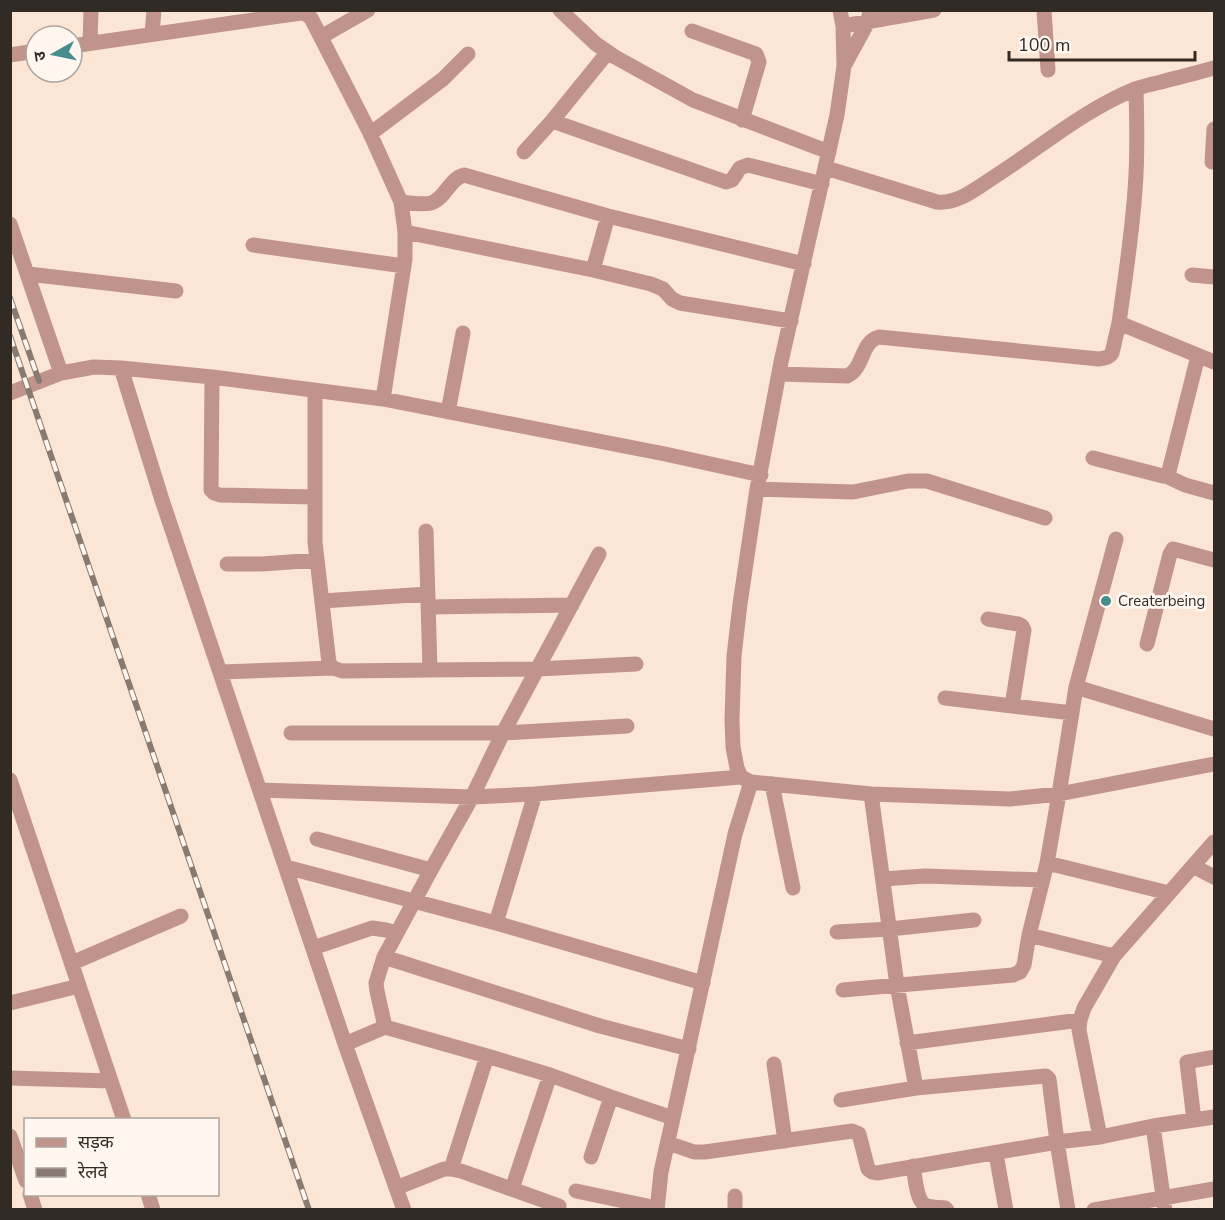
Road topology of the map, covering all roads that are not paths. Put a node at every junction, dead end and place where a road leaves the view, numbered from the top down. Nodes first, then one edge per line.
1 (91, 10) edge
2 (154, 10) edge
3 (368, 10) edge
4 (560, 10) edge
5 (840, 10) edge
6 (934, 10) edge
7 (1044, 10) edge
8 (305, 12) edge
9 (869, 16) edge
10 (843, 26) junction
11 (692, 31) dead end
12 (152, 34) junction
13 (321, 37) junction
14 (90, 43) junction
15 (84, 44) edge
16 (608, 52) junction
17 (468, 54) dead end
18 (844, 66) junction
19 (1215, 68) edge
20 (1048, 70) dead end
21 (1136, 89) junction
22 (742, 120) junction
23 (552, 121) junction
24 (1215, 129) edge
25 (370, 134) junction
26 (524, 152) dead end
27 (829, 152) junction
28 (1212, 162) dead end
29 (826, 168) junction
30 (822, 184) junction
31 (401, 202) junction
32 (608, 216) junction
33 (10, 224) edge
34 (405, 232) junction
35 (253, 245) dead end
36 (804, 264) junction
37 (404, 266) junction
38 (593, 270) junction
39 (28, 274) junction
40 (1192, 275) dead end
41 (1215, 277) edge
42 (176, 291) dead end
43 (791, 321) junction
44 (1119, 323) junction
45 (463, 333) dead end
46 (1198, 356) junction
47 (1215, 362) edge
48 (121, 368) junction
49 (62, 374) junction
50 (779, 374) junction
51 (212, 377) junction
52 (315, 390) junction
53 (10, 393) edge
54 (383, 399) junction
55 (447, 412) junction
56 (1093, 458) dead end
57 (1166, 476) junction
58 (759, 482) junction
59 (1215, 493) edge
60 (315, 497) junction
61 (1045, 518) dead end
62 (426, 531) dead end
63 (1116, 539) dead end
64 (599, 554) dead end
65 (317, 560) junction
66 (1215, 560) edge
67 (227, 564) dead end
68 (428, 600) junction
69 (322, 601) junction
70 (572, 605) junction
71 (988, 620) dead end
72 (1148, 644) dead end
73 (636, 664) dead end
74 (333, 668) junction
75 (538, 669) junction
76 (430, 670) junction
77 (221, 672) junction
78 (1076, 687) junction
79 (945, 698) dead end
80 (1012, 706) junction
81 (1072, 713) junction
82 (627, 726) dead end
83 (1215, 729) edge
84 (291, 733) dead end
85 (502, 733) junction
86 (1215, 764) edge
87 (10, 780) edge
88 (746, 780) junction
89 (772, 784) junction
90 (260, 790) junction
91 (535, 794) junction
92 (871, 794) junction
93 (1059, 794) junction
94 (472, 797) junction
95 (317, 839) dead end
96 (1215, 842) edge
97 (1047, 863) junction
98 (1193, 866) junction
99 (286, 867) junction
100 (431, 870) junction
101 (1215, 877) edge
102 (883, 879) junction
103 (1042, 880) junction
104 (793, 888) dead end
105 (1168, 893) junction
106 (415, 901) junction
107 (182, 916) dead end
108 (974, 920) dead end
109 (496, 923) junction
110 (890, 929) junction
111 (837, 932) dead end
112 (397, 933) junction
113 (1029, 935) junction
114 (313, 948) junction
115 (1114, 956) junction
116 (384, 957) junction
117 (72, 963) junction
118 (704, 983) junction
119 (897, 985) junction
120 (79, 986) junction
121 (843, 990) dead end
122 (10, 1003) edge
123 (1080, 1020) junction
124 (386, 1027) junction
125 (907, 1043) junction
126 (345, 1044) junction
127 (689, 1049) junction
128 (487, 1056) junction
129 (1215, 1057) edge
130 (774, 1064) dead end
131 (550, 1075) junction
132 (10, 1078) edge
133 (111, 1081) junction
134 (916, 1089) junction
135 (611, 1097) junction
136 (841, 1100) dead end
137 (1215, 1117) edge
138 (124, 1118) edge
139 (673, 1118) junction
140 (1194, 1120) junction
141 (1153, 1126) junction
142 (10, 1136) edge
143 (1100, 1137) junction
144 (785, 1141) junction
145 (1057, 1142) junction
146 (668, 1143) junction
147 (996, 1154) junction
148 (591, 1157) dead end
149 (913, 1166) junction
150 (451, 1169) junction
151 (24, 1175) edge
152 (396, 1188) junction
153 (512, 1189) junction
154 (1215, 1189) edge
155 (576, 1191) dead end
156 (1164, 1204) edge
157 (559, 1206) dead end
158 (404, 1209) edge
159 (657, 1209) edge
160 (947, 1209) edge
161 (1006, 1209) edge
162 (1068, 1209) edge
163 (1094, 1209) edge

1 - 14 street
2 - 12 street
3 - 13 street
4 - 16 street
5 - 10 street
6 - 9 street
7 - 20 street
8 - 12 street
8 - 13 street
9 - 10 street
9 - 18 street
10 - 18 street
11 - 22 street
12 - 14 street
13 - 25 street
14 - 15 street
16 - 22 street
16 - 23 street
17 - 25 street
18 - 27 street
19 - 21 street
21 - 29 street
21 - 44 street
22 - 27 street
23 - 26 street
23 - 30 street
24 - 28 street
25 - 31 street
27 - 29 street
29 - 30 street
30 - 36 street
31 - 32 street
31 - 34 street
32 - 36 street
32 - 38 street
33 - 39 street
34 - 37 street
34 - 38 street
35 - 37 street
36 - 43 street
37 - 54 street
38 - 43 street
39 - 42 street
39 - 49 street
40 - 41 street
43 - 50 street
44 - 46 street
44 - 50 street
45 - 55 street
46 - 47 street
46 - 57 street
48 - 49 street
48 - 51 street
48 - 77 street
49 - 53 street
50 - 58 street
51 - 52 street
51 - 60 street
52 - 54 street
52 - 60 street
54 - 55 street
55 - 58 street
56 - 57 street
57 - 59 street
58 - 61 street
58 - 88 street
60 - 65 street
62 - 68 street
63 - 78 street
64 - 70 street
65 - 67 street
65 - 69 street
66 - 72 street
68 - 69 street
68 - 70 street
68 - 76 street
69 - 74 street
70 - 75 street
71 - 80 street
73 - 75 street
74 - 76 street
74 - 77 street
75 - 76 street
75 - 85 street
77 - 90 street
78 - 81 street
78 - 83 street
79 - 80 street
80 - 81 street
81 - 93 street
82 - 85 street
84 - 85 street
85 - 94 street
86 - 93 street
87 - 117 street
88 - 89 street
88 - 91 street
88 - 118 street
89 - 92 street
89 - 104 street
90 - 94 street
90 - 99 street
91 - 94 street
91 - 109 street
92 - 93 street
92 - 102 street
93 - 97 street
94 - 100 street
95 - 100 street
96 - 98 street
97 - 103 street
97 - 105 street
98 - 101 street
98 - 105 street
99 - 106 street
99 - 114 street
100 - 106 street
102 - 103 street
102 - 110 street
103 - 113 street
105 - 115 street
106 - 109 street
106 - 112 street
107 - 117 street
108 - 110 street
109 - 118 street
110 - 111 street
110 - 119 street
112 - 114 street
112 - 116 street
113 - 115 street
113 - 119 street
114 - 126 street
115 - 123 street
116 - 124 street
116 - 127 street
117 - 120 street
118 - 127 street
119 - 121 street
119 - 125 street
120 - 122 street
120 - 133 street
123 - 125 street
123 - 143 street
124 - 126 street
124 - 128 street
125 - 134 street
126 - 152 street
127 - 139 street
128 - 131 street
128 - 150 street
129 - 140 street
130 - 144 street
131 - 135 street
131 - 153 street
132 - 133 street
133 - 138 street
134 - 136 street
134 - 145 street
135 - 139 street
135 - 148 street
137 - 140 street
139 - 146 street
140 - 141 street
141 - 143 street
141 - 156 street
142 - 151 street
143 - 145 street
144 - 146 street
144 - 149 street
145 - 147 street
145 - 162 street
146 - 159 street
147 - 149 street
147 - 161 street
149 - 160 street
150 - 152 street
150 - 153 street
152 - 158 street
153 - 157 street
154 - 156 street
155 - 159 street
156 - 163 street

